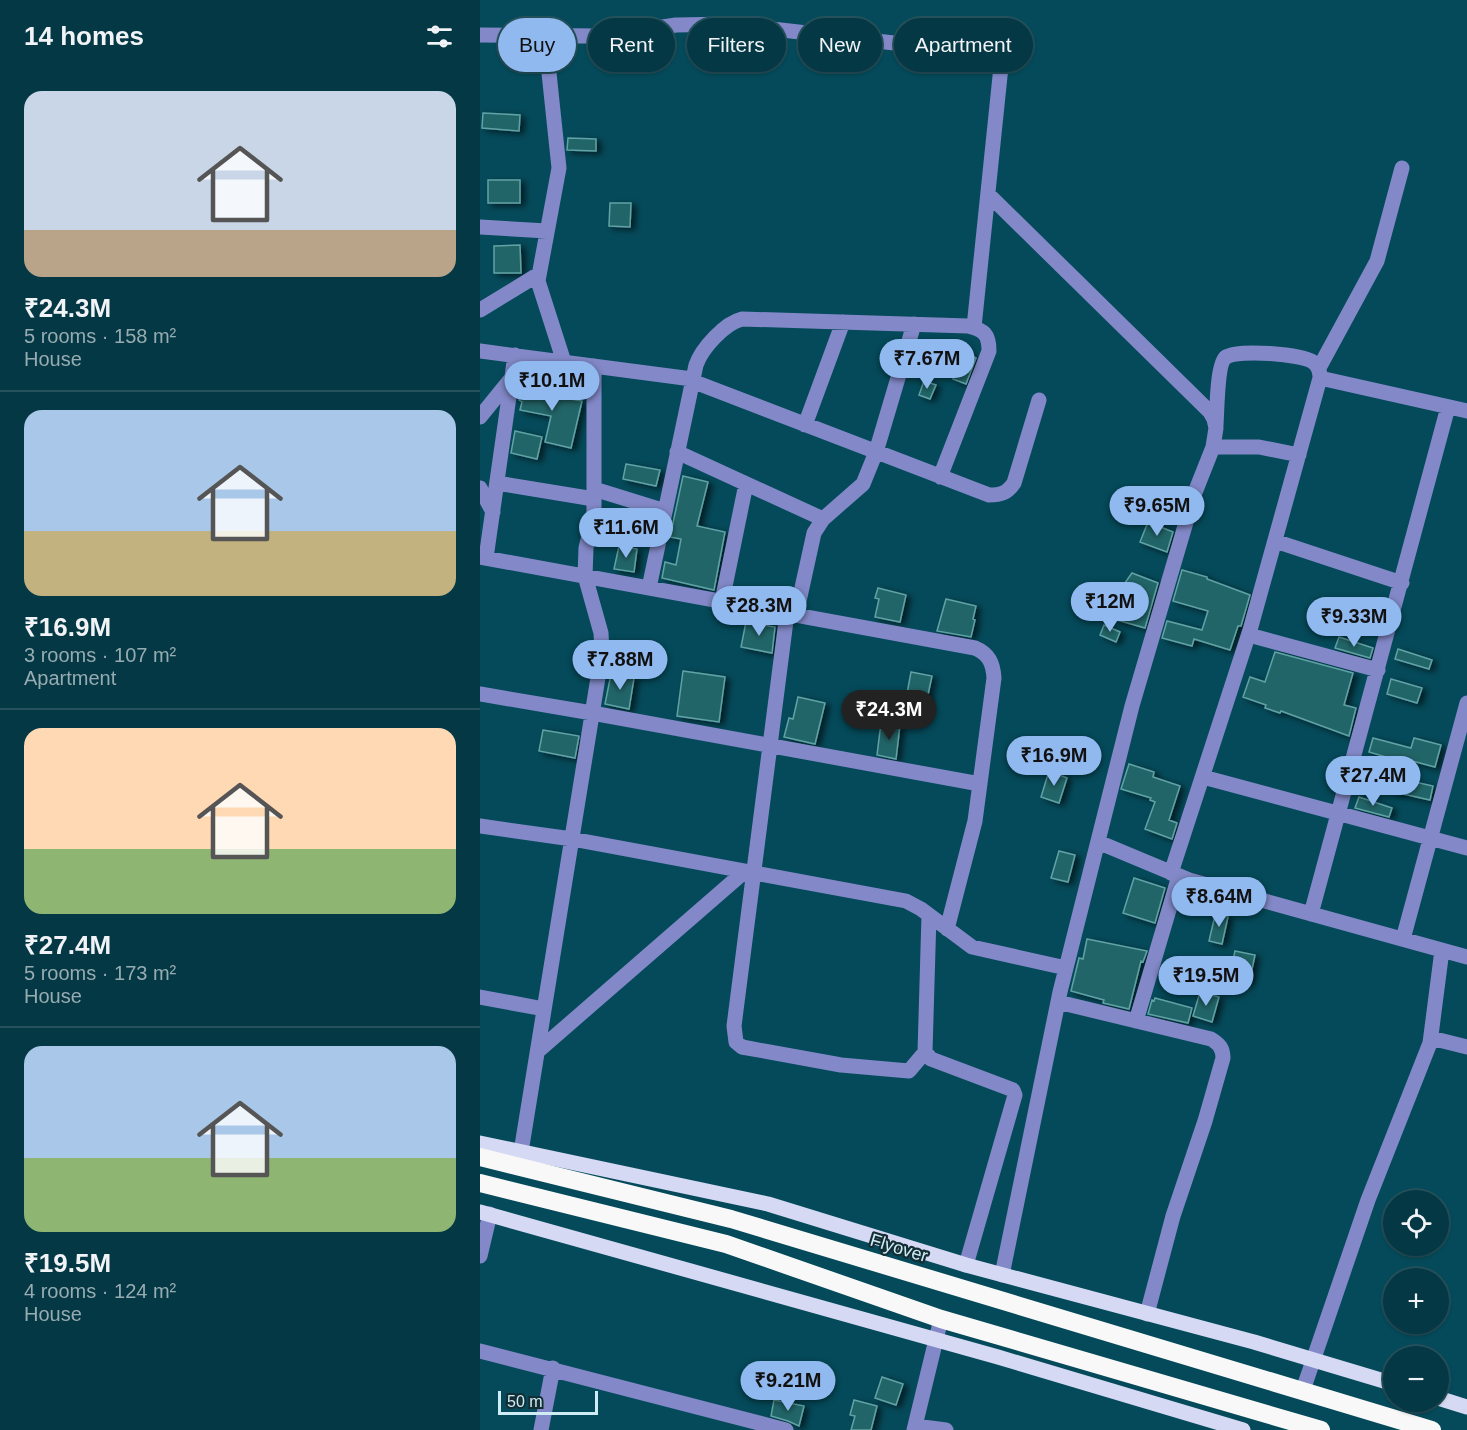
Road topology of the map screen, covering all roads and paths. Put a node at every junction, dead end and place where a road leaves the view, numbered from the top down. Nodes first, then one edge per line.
1 (480, 35) edge
2 (498, 35) edge
3 (576, 36) edge
4 (549, 72) edge
5 (1402, 168) dead end
6 (988, 194) junction
7 (480, 227) edge
8 (547, 231) junction
9 (539, 274) junction
10 (480, 310) edge
11 (843, 322) junction
12 (914, 324) junction
13 (974, 327) junction
14 (480, 351) edge
15 (514, 355) junction
16 (564, 362) junction
17 (594, 366) junction
18 (1319, 373) junction
19 (511, 379) junction
20 (692, 380) junction
21 (1039, 400) dead end
22 (1448, 407) junction
23 (1467, 411) edge
24 (480, 417) edge
25 (805, 425) junction
26 (1216, 428) junction
27 (1213, 447) junction
28 (677, 452) junction
29 (876, 452) junction
30 (1299, 455) junction
31 (940, 477) junction
32 (496, 483) junction
33 (746, 484) junction
34 (480, 488) edge
35 (594, 494) junction
36 (493, 512) junction
37 (665, 512) junction
38 (823, 519) junction
39 (1275, 542) junction
40 (483, 558) edge
41 (585, 576) junction
42 (1402, 583) junction
43 (649, 588) junction
44 (722, 601) junction
45 (792, 614) junction
46 (1249, 635) junction
47 (1378, 670) junction
48 (480, 694) edge
49 (1467, 703) edge
50 (592, 713) junction
51 (770, 745) junction
52 (1461, 749) edge
53 (1203, 777) junction
54 (980, 784) junction
55 (1339, 813) junction
56 (480, 826) edge
57 (1431, 837) junction
58 (572, 840) junction
59 (1098, 842) junction
60 (1467, 848) edge
61 (749, 872) junction
62 (1175, 875) junction
63 (1311, 914) junction
64 (929, 915) junction
65 (947, 929) junction
66 (1403, 939) junction
67 (1442, 950) junction
68 (1467, 957) edge
69 (1066, 968) junction
70 (480, 998) edge
71 (1058, 1002) junction
72 (544, 1009) junction
73 (1136, 1021) junction
74 (1431, 1038) junction
75 (1467, 1047) edge
76 (538, 1051) junction
77 (925, 1052) junction
78 (480, 1143) edge
79 (521, 1152) junction
80 (480, 1157) edge
81 (480, 1183) edge
82 (485, 1213) edge
83 (480, 1256) edge
84 (966, 1265) junction
85 (1002, 1275) junction
86 (1147, 1314) junction
87 (941, 1319) junction
88 (935, 1339) junction
89 (480, 1351) edge
90 (1313, 1361) junction
91 (554, 1368) junction
92 (1383, 1381) edge
93 (1304, 1390) junction
94 (1449, 1401) edge
95 (1467, 1407) edge
96 (915, 1428) edge
97 (541, 1430) edge
98 (786, 1430) edge
99 (946, 1430) edge
100 (1243, 1430) edge
101 (1321, 1430) edge
102 (1432, 1430) edge

1 - 2 street
3 - 6 street
4 - 8 street
5 - 18 street
6 - 13 street
6 - 26 street
7 - 8 street
8 - 9 street
9 - 10 street
9 - 16 street
11 - 12 street
11 - 20 street
11 - 25 street
12 - 13 street
12 - 29 street
13 - 31 street
14 - 15 street
15 - 16 street
15 - 19 street
16 - 17 street
17 - 20 street
17 - 35 street
18 - 22 street
18 - 26 street
18 - 30 street
19 - 24 street
19 - 32 street
20 - 25 street
20 - 28 street
21 - 31 street
22 - 23 street
22 - 42 street
25 - 29 street
26 - 27 street
27 - 30 street
27 - 59 street
28 - 33 street
28 - 37 street
29 - 31 street
29 - 38 street
30 - 39 street
32 - 35 street
32 - 36 street
33 - 38 street
33 - 44 street
34 - 36 street
35 - 37 street
35 - 41 street
36 - 40 street
37 - 43 street
38 - 45 street
39 - 42 street
39 - 46 street
40 - 41 street
41 - 43 street
41 - 50 street
42 - 47 street
43 - 44 street
44 - 45 street
45 - 51 street
45 - 54 street
46 - 47 street
46 - 53 street
47 - 55 street
48 - 50 street
49 - 52 street
50 - 51 street
50 - 58 street
51 - 54 street
51 - 61 street
52 - 57 street
53 - 55 street
53 - 62 street
54 - 65 street
55 - 57 street
55 - 63 street
56 - 58 street
57 - 60 street
57 - 66 street
58 - 61 street
58 - 72 street
59 - 62 street
59 - 69 street
61 - 64 street
61 - 76 street
61 - 77 street
62 - 63 street
62 - 73 street
63 - 66 street
64 - 65 street
64 - 77 street
65 - 69 street
66 - 67 street
67 - 68 street
67 - 74 street
69 - 71 street
70 - 72 street
71 - 73 street
71 - 85 street
72 - 76 street
73 - 86 street
74 - 75 street
74 - 90 street
76 - 79 street
77 - 84 street
78 - 79 main road
79 - 84 main road
80 - 93 highway, Flyover
81 - 87 highway
82 - 83 street
82 - 88 main road
84 - 85 main road
85 - 86 main road
86 - 90 main road
87 - 88 street
87 - 101 highway
88 - 96 street
88 - 100 main road
89 - 91 street
90 - 92 main road
90 - 93 street
91 - 97 street
91 - 98 street
93 - 102 highway, Flyover
94 - 95 main road
96 - 99 street

